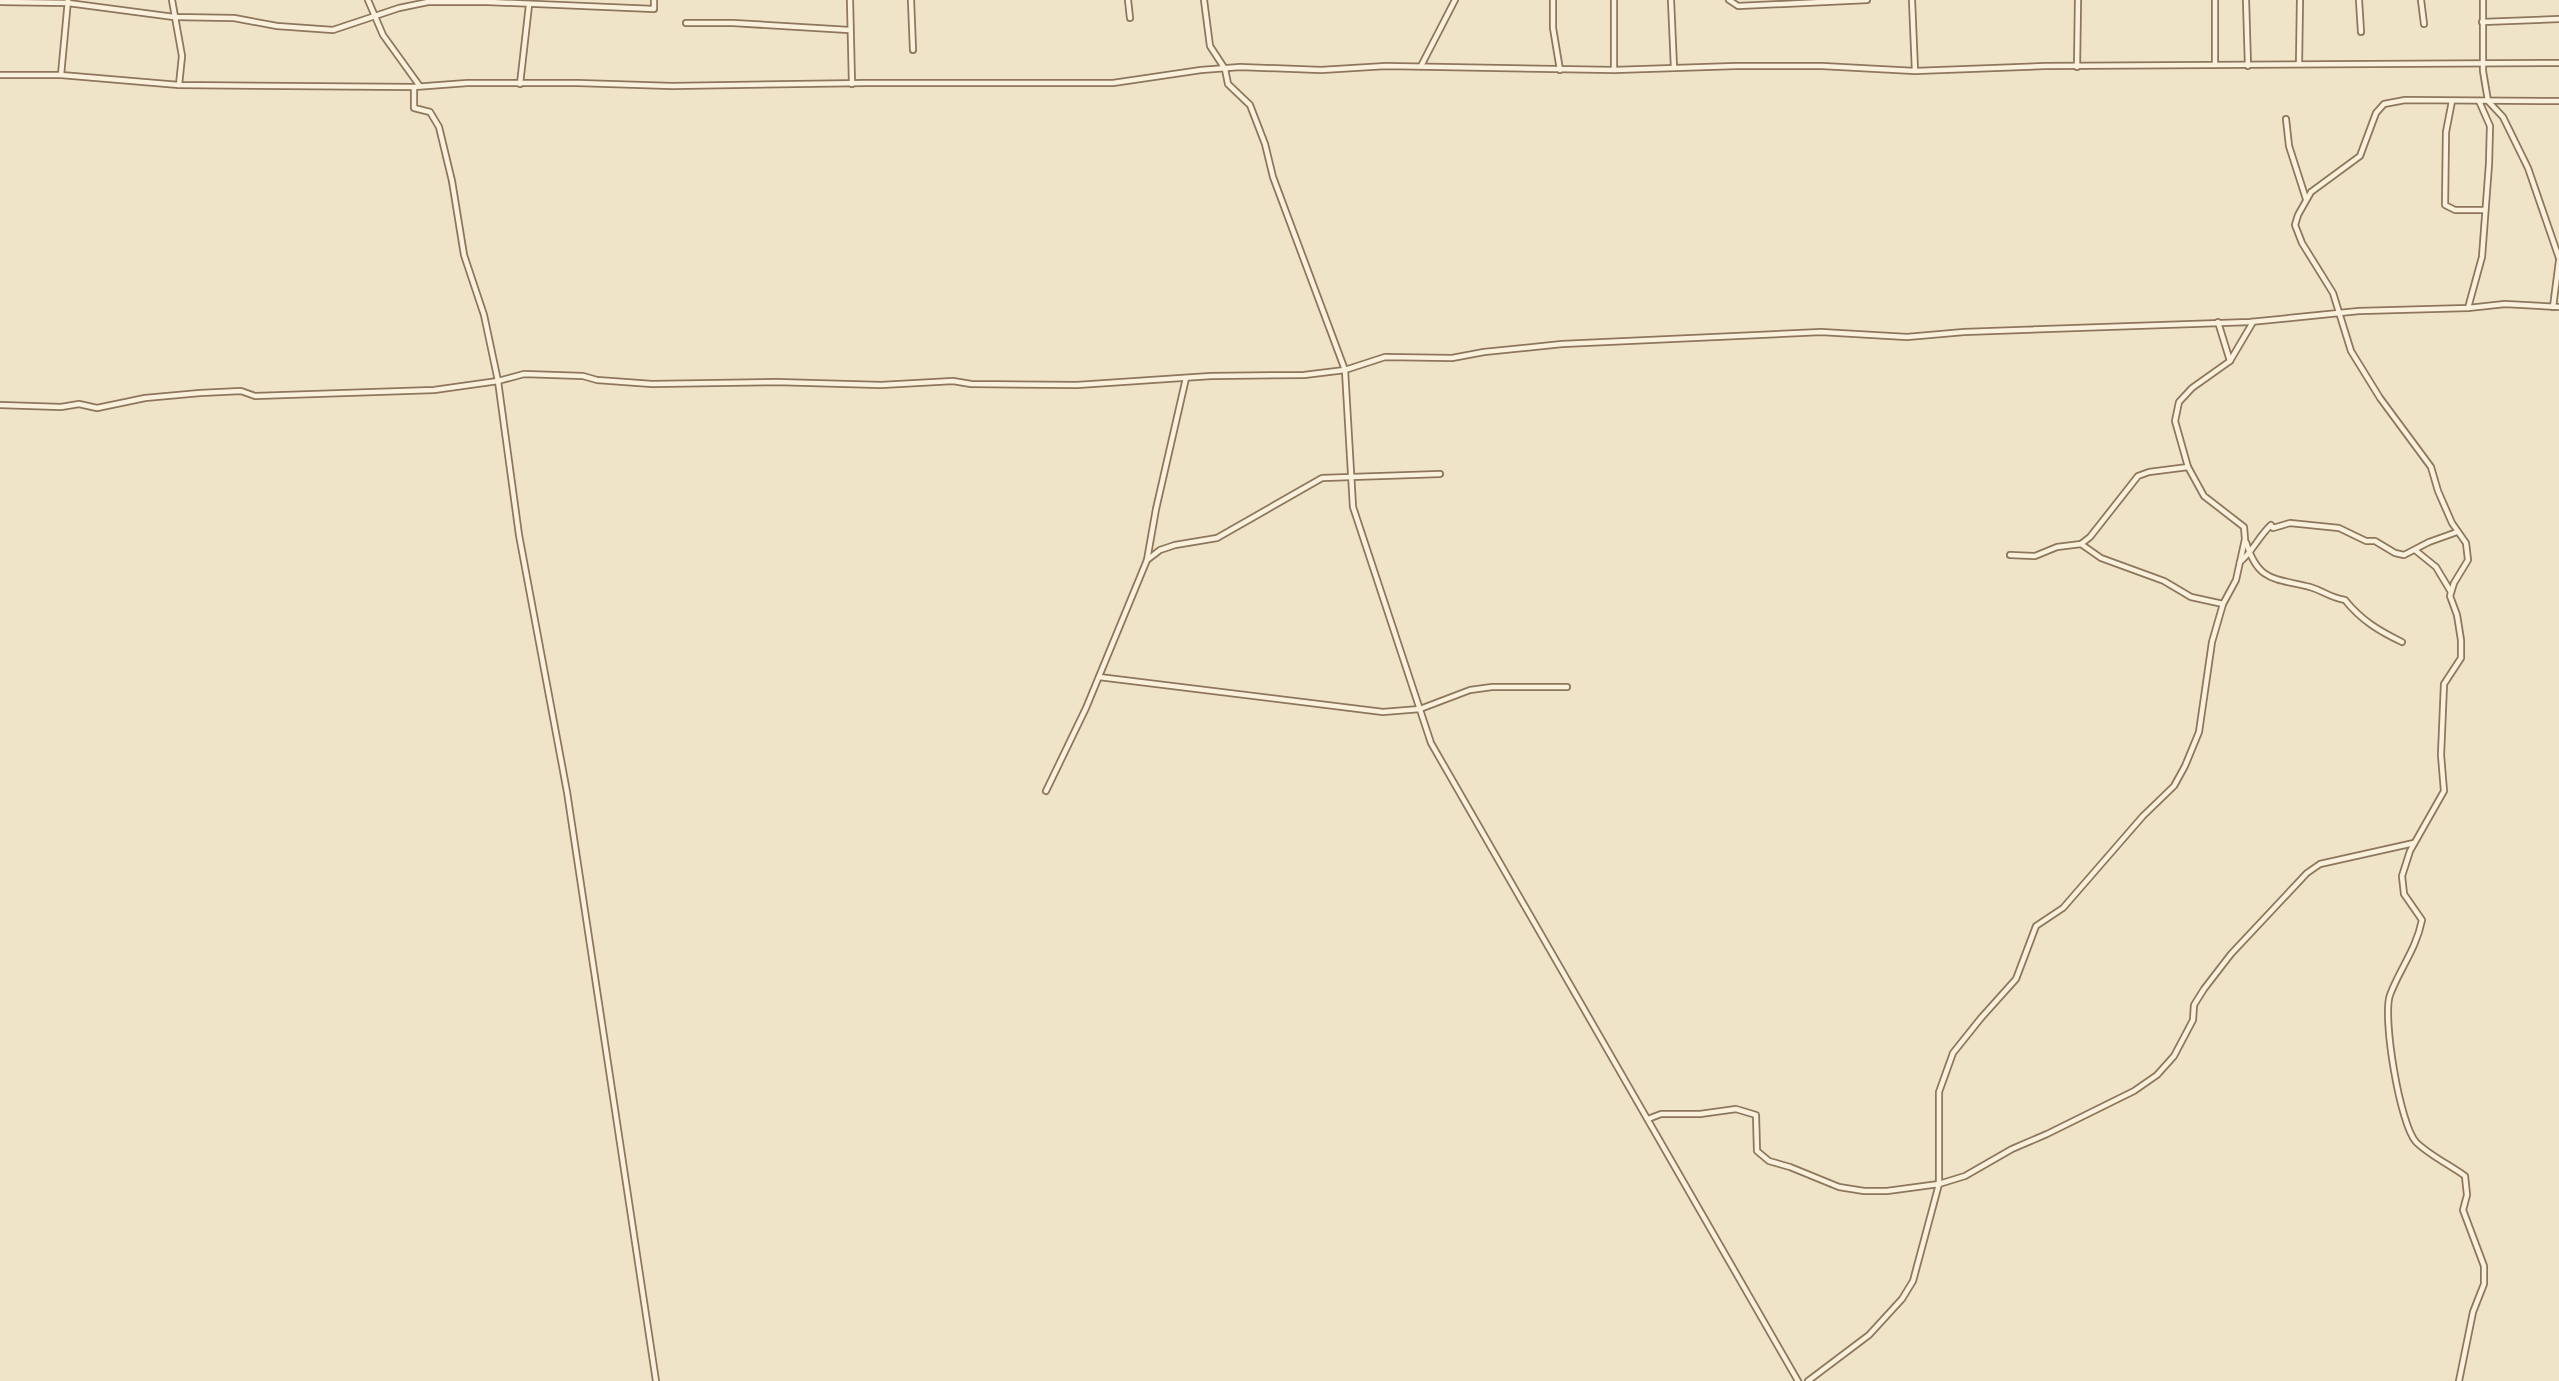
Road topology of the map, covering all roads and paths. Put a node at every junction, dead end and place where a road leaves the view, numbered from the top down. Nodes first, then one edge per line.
1 (172, 0) edge
2 (368, 0) edge
3 (654, 0) edge
4 (850, 0) edge
5 (912, 0) edge
6 (1128, 0) edge
7 (1204, 0) edge
8 (1455, 0) edge
9 (1553, 0) edge
10 (1614, 0) edge
11 (1671, 0) edge
12 (1729, 0) edge
13 (1867, 0) edge
14 (1912, 0) edge
15 (2078, 0) edge
16 (2215, 0) edge
17 (2246, 0) edge
18 (2300, 0) edge
19 (2359, 0) edge
20 (2421, 0) edge
21 (2483, 0) edge
22 (68, 1) edge
23 (488, 1) edge
24 (0, 2) edge
25 (529, 5) junction
26 (174, 17) junction
27 (376, 17) junction
28 (1130, 18) dead end
29 (2559, 19) edge
30 (2482, 22) junction
31 (686, 23) dead end
32 (2424, 24) dead end
33 (849, 30) junction
34 (2361, 32) dead end
35 (913, 50) dead end
36 (2483, 62) junction
37 (2559, 63) edge
38 (2215, 64) junction
39 (2299, 64) junction
40 (1421, 66) junction
41 (2248, 66) junction
42 (2078, 67) junction
43 (1674, 68) junction
44 (1225, 69) junction
45 (1560, 70) junction
46 (1614, 70) junction
47 (1915, 71) junction
48 (0, 75) edge
49 (61, 75) junction
50 (520, 84) junction
51 (852, 84) junction
52 (179, 85) junction
53 (417, 86) junction
54 (2452, 101) junction
55 (2479, 101) junction
56 (2488, 101) junction
57 (2559, 101) edge
58 (2286, 119) dead end
59 (2306, 199) junction
60 (2485, 210) junction
61 (2559, 257) edge
62 (2556, 307) edge
63 (2468, 308) junction
64 (2338, 312) junction
65 (2218, 322) junction
66 (2253, 322) junction
67 (2230, 361) junction
68 (1345, 370) junction
69 (1186, 378) junction
70 (498, 381) junction
71 (0, 405) edge
72 (2188, 467) junction
73 (1440, 474) dead end
74 (1352, 477) junction
75 (2457, 532) junction
76 (2245, 539) junction
77 (2081, 544) junction
78 (2415, 550) junction
79 (2010, 555) dead end
80 (2250, 555) junction
81 (1147, 560) junction
82 (2240, 562) junction
83 (2451, 592) junction
84 (2223, 604) junction
85 (2402, 642) dead end
86 (1099, 676) junction
87 (1567, 687) dead end
88 (1420, 709) junction
89 (1046, 791) dead end
90 (2414, 843) junction
91 (1648, 1119) junction
92 (1939, 1184) junction
93 (656, 1381) edge
94 (1798, 1381) edge
95 (1808, 1381) edge
96 (2459, 1381) edge

1 - 26 street
2 - 27 street
3 - 25 street
4 - 33 street
5 - 35 street
6 - 28 street
7 - 44 street
8 - 40 street
9 - 45 street
10 - 46 street
11 - 43 street
12 - 13 street
14 - 47 street
15 - 42 street
16 - 38 street
17 - 41 street
18 - 39 street
19 - 34 street
20 - 32 street
21 - 30 street
22 - 24 street
22 - 26 street
22 - 49 street
23 - 25 street
23 - 27 street
25 - 50 street
26 - 27 street
26 - 52 street
27 - 53 street
29 - 30 street
30 - 36 street
31 - 33 street
33 - 51 street
36 - 37 street
36 - 39 street
36 - 56 street
38 - 41 street
38 - 42 street
39 - 41 street
40 - 44 street
40 - 45 street
42 - 47 street
43 - 46 street
43 - 47 street
44 - 51 street
44 - 68 street
45 - 46 street
48 - 49 street
49 - 52 street
50 - 51 street
50 - 53 street
52 - 53 street
53 - 70 street
54 - 55 street
54 - 59 street
54 - 60 street
55 - 56 street
55 - 60 street
56 - 57 street
56 - 61 street
58 - 59 street
59 - 64 street
60 - 63 street
61 - 62 street
62 - 63 street
63 - 64 street
64 - 66 street
64 - 75 street
65 - 66 street
65 - 67 street
65 - 68 street
66 - 67 street
67 - 72 street
68 - 69 street
68 - 74 street
69 - 70 street
69 - 81 street
70 - 71 street
70 - 93 street
72 - 76 street
72 - 77 street
73 - 74 street
74 - 81 street
74 - 88 street
75 - 78 street
75 - 83 street
76 - 80 street
76 - 82 street
77 - 79 street
77 - 84 street
78 - 80 street
78 - 83 street
80 - 82 street
80 - 85 street
81 - 86 street
82 - 84 street
83 - 90 street
84 - 92 street
86 - 88 street
86 - 89 street
87 - 88 street
88 - 91 street
90 - 92 street
90 - 96 street
91 - 92 street
91 - 94 street
92 - 95 street

